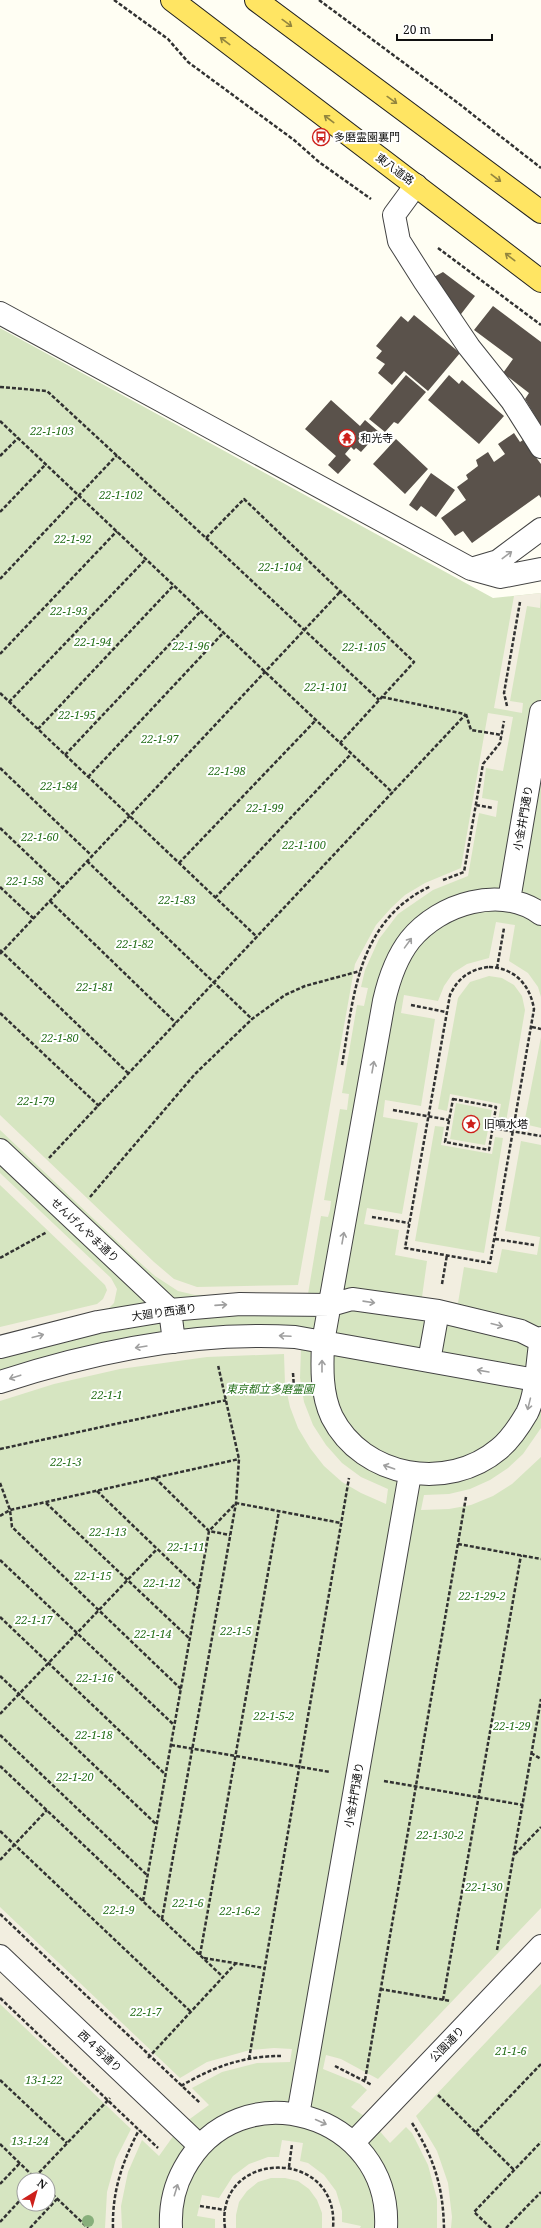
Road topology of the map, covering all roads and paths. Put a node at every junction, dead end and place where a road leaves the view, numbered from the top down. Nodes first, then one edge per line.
1 (114, 0) edge
2 (172, 0) edge
3 (256, 0) edge
4 (319, 0) edge
5 (541, 168) edge
6 (416, 185) junction
7 (541, 212) edge
8 (394, 215) junction
9 (432, 244) dead end
10 (541, 281) edge
11 (0, 313) edge
12 (541, 325) edge
13 (0, 387) edge
14 (0, 421) edge
15 (18, 438) junction
16 (541, 447) edge
17 (0, 456) edge
18 (117, 456) junction
19 (46, 464) junction
20 (80, 495) junction
21 (0, 512) edge
22 (541, 529) edge
23 (117, 531) junction
24 (206, 538) junction
25 (146, 558) junction
26 (471, 568) junction
27 (541, 569) edge
28 (0, 579) edge
29 (174, 585) junction
30 (340, 592) junction
31 (521, 595) dead end
32 (201, 611) junction
33 (304, 630) junction
34 (224, 632) junction
35 (0, 654) edge
36 (265, 672) junction
37 (0, 693) edge
38 (382, 697) junction
39 (379, 700) junction
40 (9, 702) junction
41 (507, 706) dead end
42 (541, 712) edge
43 (466, 714) junction
44 (316, 720) junction
45 (504, 721) dead end
46 (38, 729) junction
47 (502, 735) junction
48 (340, 743) junction
49 (351, 754) junction
50 (65, 755) junction
51 (0, 768) edge
52 (88, 776) junction
53 (393, 793) junction
54 (476, 805) junction
55 (493, 808) dead end
56 (130, 816) junction
57 (0, 828) edge
58 (92, 856) junction
59 (87, 861) junction
60 (179, 863) junction
61 (439, 882) dead end
62 (433, 885) dead end
63 (0, 887) edge
64 (62, 887) junction
65 (215, 898) junction
66 (510, 900) junction
67 (50, 901) junction
68 (541, 914) edge
69 (34, 918) junction
70 (504, 928) dead end
71 (257, 938) junction
72 (1, 952) edge
73 (394, 967) junction
74 (497, 968) junction
75 (359, 971) junction
76 (214, 983) junction
77 (406, 1004) dead end
78 (446, 1012) junction
79 (0, 1013) edge
80 (252, 1019) junction
81 (176, 1023) junction
82 (532, 1027) junction
83 (541, 1029) edge
84 (341, 1070) dead end
85 (129, 1074) junction
86 (98, 1106) junction
87 (388, 1109) dead end
88 (428, 1116) junction
89 (449, 1120) junction
90 (492, 1128) junction
91 (514, 1131) junction
92 (541, 1136) edge
93 (0, 1150) edge
94 (48, 1160) dead end
95 (370, 1216) dead end
96 (71, 1218) junction
97 (409, 1223) junction
98 (52, 1228) dead end
99 (495, 1238) junction
100 (534, 1245) dead end
101 (447, 1255) junction
102 (0, 1258) edge
103 (442, 1285) dead end
104 (331, 1305) junction
105 (170, 1310) junction
106 (438, 1311) junction
107 (541, 1340) edge
108 (174, 1342) junction
109 (323, 1342) junction
110 (0, 1347) edge
111 (217, 1360) dead end
112 (429, 1361) junction
113 (293, 1367) dead end
114 (538, 1381) edge
115 (0, 1382) edge
116 (295, 1394) dead end
117 (226, 1400) junction
118 (0, 1449) edge
119 (238, 1459) junction
120 (410, 1474) junction
121 (154, 1478) junction
122 (354, 1480) dead end
123 (0, 1483) edge
124 (97, 1491) junction
125 (466, 1497) dead end
126 (46, 1502) junction
127 (236, 1503) junction
128 (10, 1510) junction
129 (279, 1511) junction
130 (0, 1516) edge
131 (341, 1523) junction
132 (209, 1531) junction
133 (230, 1535) junction
134 (458, 1544) junction
135 (157, 1549) junction
136 (521, 1555) junction
137 (541, 1559) edge
138 (0, 1560) edge
139 (128, 1580) junction
140 (199, 1589) junction
141 (99, 1610) junction
142 (0, 1617) edge
143 (77, 1633) junction
144 (190, 1639) junction
145 (49, 1663) junction
146 (0, 1676) edge
147 (181, 1689) junction
148 (19, 1694) junction
149 (541, 1698) edge
150 (540, 1708) edge
151 (0, 1714) edge
152 (174, 1725) junction
153 (0, 1735) edge
154 (171, 1745) junction
155 (192, 1748) junction
156 (531, 1754) junction
157 (236, 1756) junction
158 (541, 1759) edge
159 (0, 1766) edge
160 (299, 1766) junction
161 (336, 1773) dead end
162 (165, 1774) junction
163 (377, 1780) dead end
164 (416, 1787) junction
165 (478, 1798) junction
166 (523, 1805) junction
167 (48, 1810) junction
168 (157, 1824) junction
169 (541, 1827) edge
170 (0, 1830) edge
171 (15, 1844) junction
172 (514, 1855) junction
173 (0, 1860) edge
174 (147, 1875) junction
175 (143, 1900) junction
176 (0, 1914) edge
177 (162, 1919) junction
178 (541, 1946) edge
179 (0, 1956) edge
180 (201, 1956) junction
181 (236, 1963) junction
182 (264, 1968) junction
183 (223, 1977) junction
184 (511, 1978) junction
185 (380, 1989) junction
186 (0, 1998) edge
187 (443, 2000) junction
188 (458, 2002) dead end
189 (191, 2012) junction
190 (150, 2056) junction
191 (286, 2056) dead end
192 (249, 2058) junction
193 (329, 2064) dead end
194 (541, 2064) edge
195 (129, 2078) junction
196 (0, 2080) edge
197 (365, 2080) junction
198 (182, 2086) junction
199 (376, 2088) dead end
200 (433, 2090) dead end
201 (108, 2101) junction
202 (200, 2103) dead end
203 (298, 2115) junction
204 (407, 2118) dead end
205 (139, 2130) junction
206 (476, 2132) junction
207 (541, 2142) edge
208 (67, 2143) junction
209 (354, 2143) junction
210 (0, 2145) edge
211 (200, 2146) junction
212 (158, 2148) dead end
213 (20, 2163) junction
214 (514, 2170) junction
215 (29, 2172) edge
216 (42, 2172) edge
217 (0, 2184) edge
218 (541, 2192) edge
219 (58, 2199) joint
220 (16, 2205) edge
221 (0, 2222) edge
222 (30, 2228) edge
223 (88, 2228) edge
224 (113, 2228) edge
225 (171, 2228) edge
226 (225, 2228) edge
227 (333, 2228) edge
228 (386, 2228) edge
229 (444, 2228) edge
230 (490, 2228) edge
231 (506, 2228) edge

1 - 8 path
6 -> 2 main road, 東八道路
3 -> 7 main road
4 - 5 path
6 - 8 street
10 -> 6 main road, 東八道路
8 - 16 street
9 - 12 path
11 - 26 street
13 - 18 path
14 - 15 path
15 - 17 path
15 - 19 path
18 - 20 path
18 - 24 path
19 - 20 path
19 - 21 path
20 - 23 path
20 - 28 path
26 -> 22 street
23 - 25 path
23 - 35 path
24 - 30 path
24 - 33 path
25 - 29 path
25 - 40 path
26 - 27 street
29 - 32 path
29 - 46 path
30 - 33 path
30 - 38 path
31 - 41 path
32 - 34 path
32 - 50 path
33 - 36 path
33 - 39 path
34 - 36 path
34 - 52 path
36 - 44 path
36 - 56 path
37 - 40 path
38 - 39 path
38 - 43 path
39 - 48 path
40 - 46 path
42 - 66 street, 小金井門通り
43 - 47 path
43 - 53 path
44 - 48 path
44 - 60 path
45 - 47 path
46 - 50 path
47 - 54 path
48 - 49 path
49 - 53 path
49 - 65 path
50 - 52 path
51 - 58 path
52 - 56 path
53 - 71 path
54 - 55 path
54 - 61 path
56 - 58 path
56 - 60 path
57 - 64 path
58 - 59 path
59 - 64 path
59 - 76 path
60 - 65 path
62 - 75 path
63 - 69 path
64 - 67 path
65 - 71 path
66 - 68 street
73 -> 66 street
67 - 69 path
67 - 81 path
69 - 72 path
70 - 74 path
71 - 76 path
72 - 85 path
73 - 75 path
104 -> 73 street
74 - 78 path
74 - 82 path
75 - 80 path
75 - 84 path
76 - 80 path
76 - 81 path
77 - 78 path
78 - 88 path
79 - 86 path
80 - 96 path
81 - 85 path
82 - 83 path
82 - 91 path
85 - 86 path
86 - 94 path
87 - 88 path
88 - 89 path
88 - 97 path
89 - 90 path
89 - 90 path
90 - 91 path
91 - 92 path
91 - 99 path
93 - 96 street, せんげんやま通り
95 - 97 path
96 - 105 street, せんげんやま通り
97 - 101 path
98 - 102 path
99 - 100 path
99 - 101 path
101 - 103 path
105 -> 104 street, 大廻り西通り
104 -> 106 street, 大廻り西通り
104 - 109 street
105 - 108 street
110 -> 105 street, 大廻り西通り
106 -> 107 street, 大廻り西通り
106 - 112 street
107 - 114 street
109 -> 108 street
108 -> 115 street
109 - 112 street
120 -> 109 street
111 - 117 path
114 -> 112 street
113 - 116 path
114 -> 120 street
117 - 118 path
117 - 119 path
119 - 121 path
119 - 127 path
120 - 203 street, 小金井門通り
121 - 124 path
121 - 132 path
122 - 131 path
123 - 128 path
124 - 126 path
124 - 135 path
125 - 134 path
126 - 128 path
126 - 139 path
127 - 129 path
127 - 132 path
127 - 133 path
128 - 130 path
128 - 141 path
129 - 131 path
129 - 157 path
131 - 160 path
132 - 133 path
132 - 140 path
133 - 155 path
134 - 136 path
134 - 164 path
135 - 139 path
135 - 140 path
136 - 137 path
136 - 165 path
138 - 143 path
139 - 141 path
139 - 144 path
140 - 144 path
141 - 143 path
141 - 147 path
142 - 145 path
143 - 145 path
143 - 152 path
144 - 147 path
145 - 148 path
145 - 162 path
146 - 148 path
147 - 152 path
148 - 151 path
148 - 168 path
149 - 150 path
150 - 156 path
152 - 154 path
153 - 174 path
154 - 155 path
154 - 162 path
155 - 157 path
155 - 177 path
156 - 158 path
156 - 166 path
157 - 160 path
157 - 180 path
159 - 167 path
160 - 161 path
160 - 182 path
162 - 168 path
163 - 164 path
164 - 165 path
164 - 185 path
165 - 166 path
165 - 187 path
166 - 172 path
167 - 171 path
167 - 175 path
168 - 174 path
169 - 172 path
170 - 171 path
171 - 173 path
171 - 189 path
172 - 184 path
174 - 175 path
175 - 177 path
176 - 190 path
177 - 180 path
178 - 184 street, 公園通り
179 - 195 street, 西４号通り
180 - 181 path
180 - 183 path
181 - 182 path
181 - 183 path
182 - 192 path
183 - 189 path
184 - 209 street, 公園通り
185 - 187 path
185 - 197 path
186 - 201 path
187 - 188 path
189 - 190 path
190 - 195 path
190 - 198 path
191 - 192 path
192 - 198 path
193 - 197 path
194 - 206 path
195 - 201 path
195 - 211 street, 西４号通り
196 - 208 path
197 - 199 path
198 - 202 path
200 - 206 path
201 - 205 path
201 - 208 path
203 -> 209 street
203 - 211 street
204 - 229 path
205 - 212 path
205 - 224 path
206 - 214 path
207 - 214 path
208 - 216 path
209 - 228 street
210 - 213 path
225 -> 211 street
213 - 215 path
213 - 217 path
214 - 230 path
218 - 231 path
219 - 222 path
219 - 223 path
220 - 221 path
226 - 227 path

